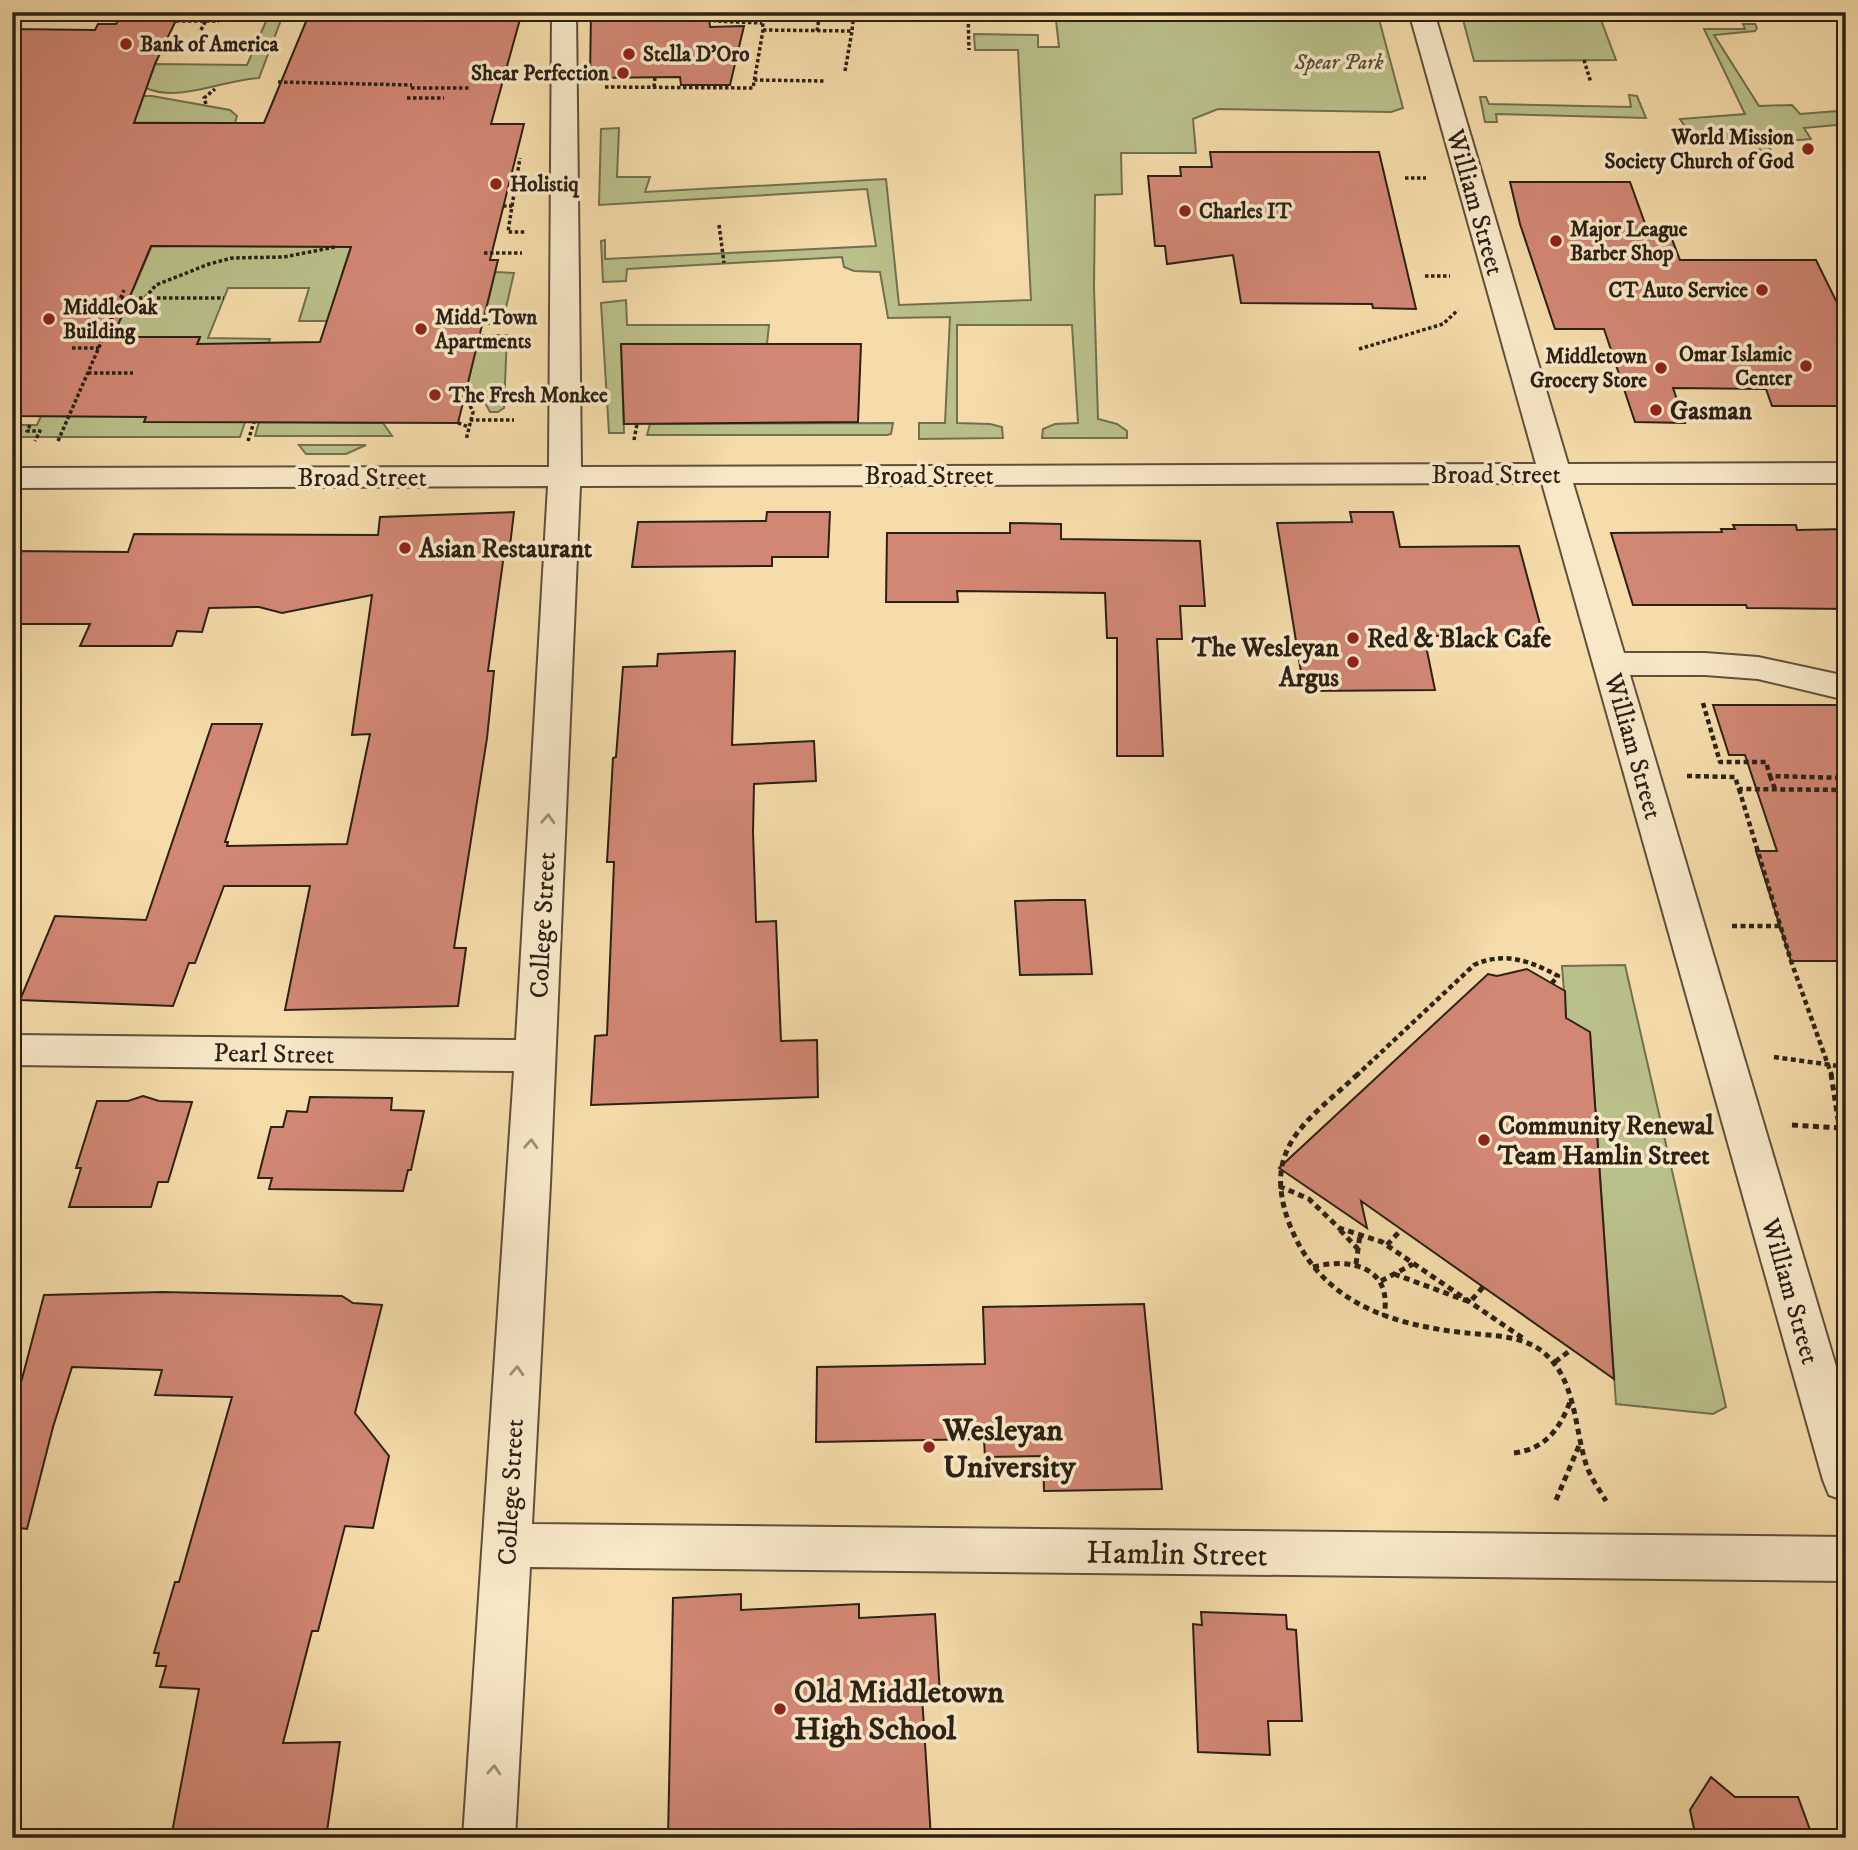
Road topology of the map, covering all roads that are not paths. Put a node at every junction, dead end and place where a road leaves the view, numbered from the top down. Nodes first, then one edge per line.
1 (564, 12) edge
2 (1421, 12) edge
3 (1555, 473) junction
4 (1846, 473) edge
5 (565, 476) junction
6 (12, 478) edge
7 (1610, 664) junction
8 (1846, 688) edge
9 (12, 1050) edge
10 (535, 1056) junction
11 (1846, 1480) edge
12 (507, 1545) junction
13 (1846, 1559) edge
14 (489, 1838) edge

1 - 5 street, College Street
2 - 3 street, William Street
3 - 4 street, Broad Street
3 - 5 street, Broad Street
3 - 7 street, William Street
5 - 6 street, Broad Street
10 -> 5 street, College Street
7 - 8 street
7 - 11 street, William Street
9 - 10 street, Pearl Street
12 -> 10 street, College Street
12 - 13 street, Hamlin Street
14 -> 12 street, College Street

